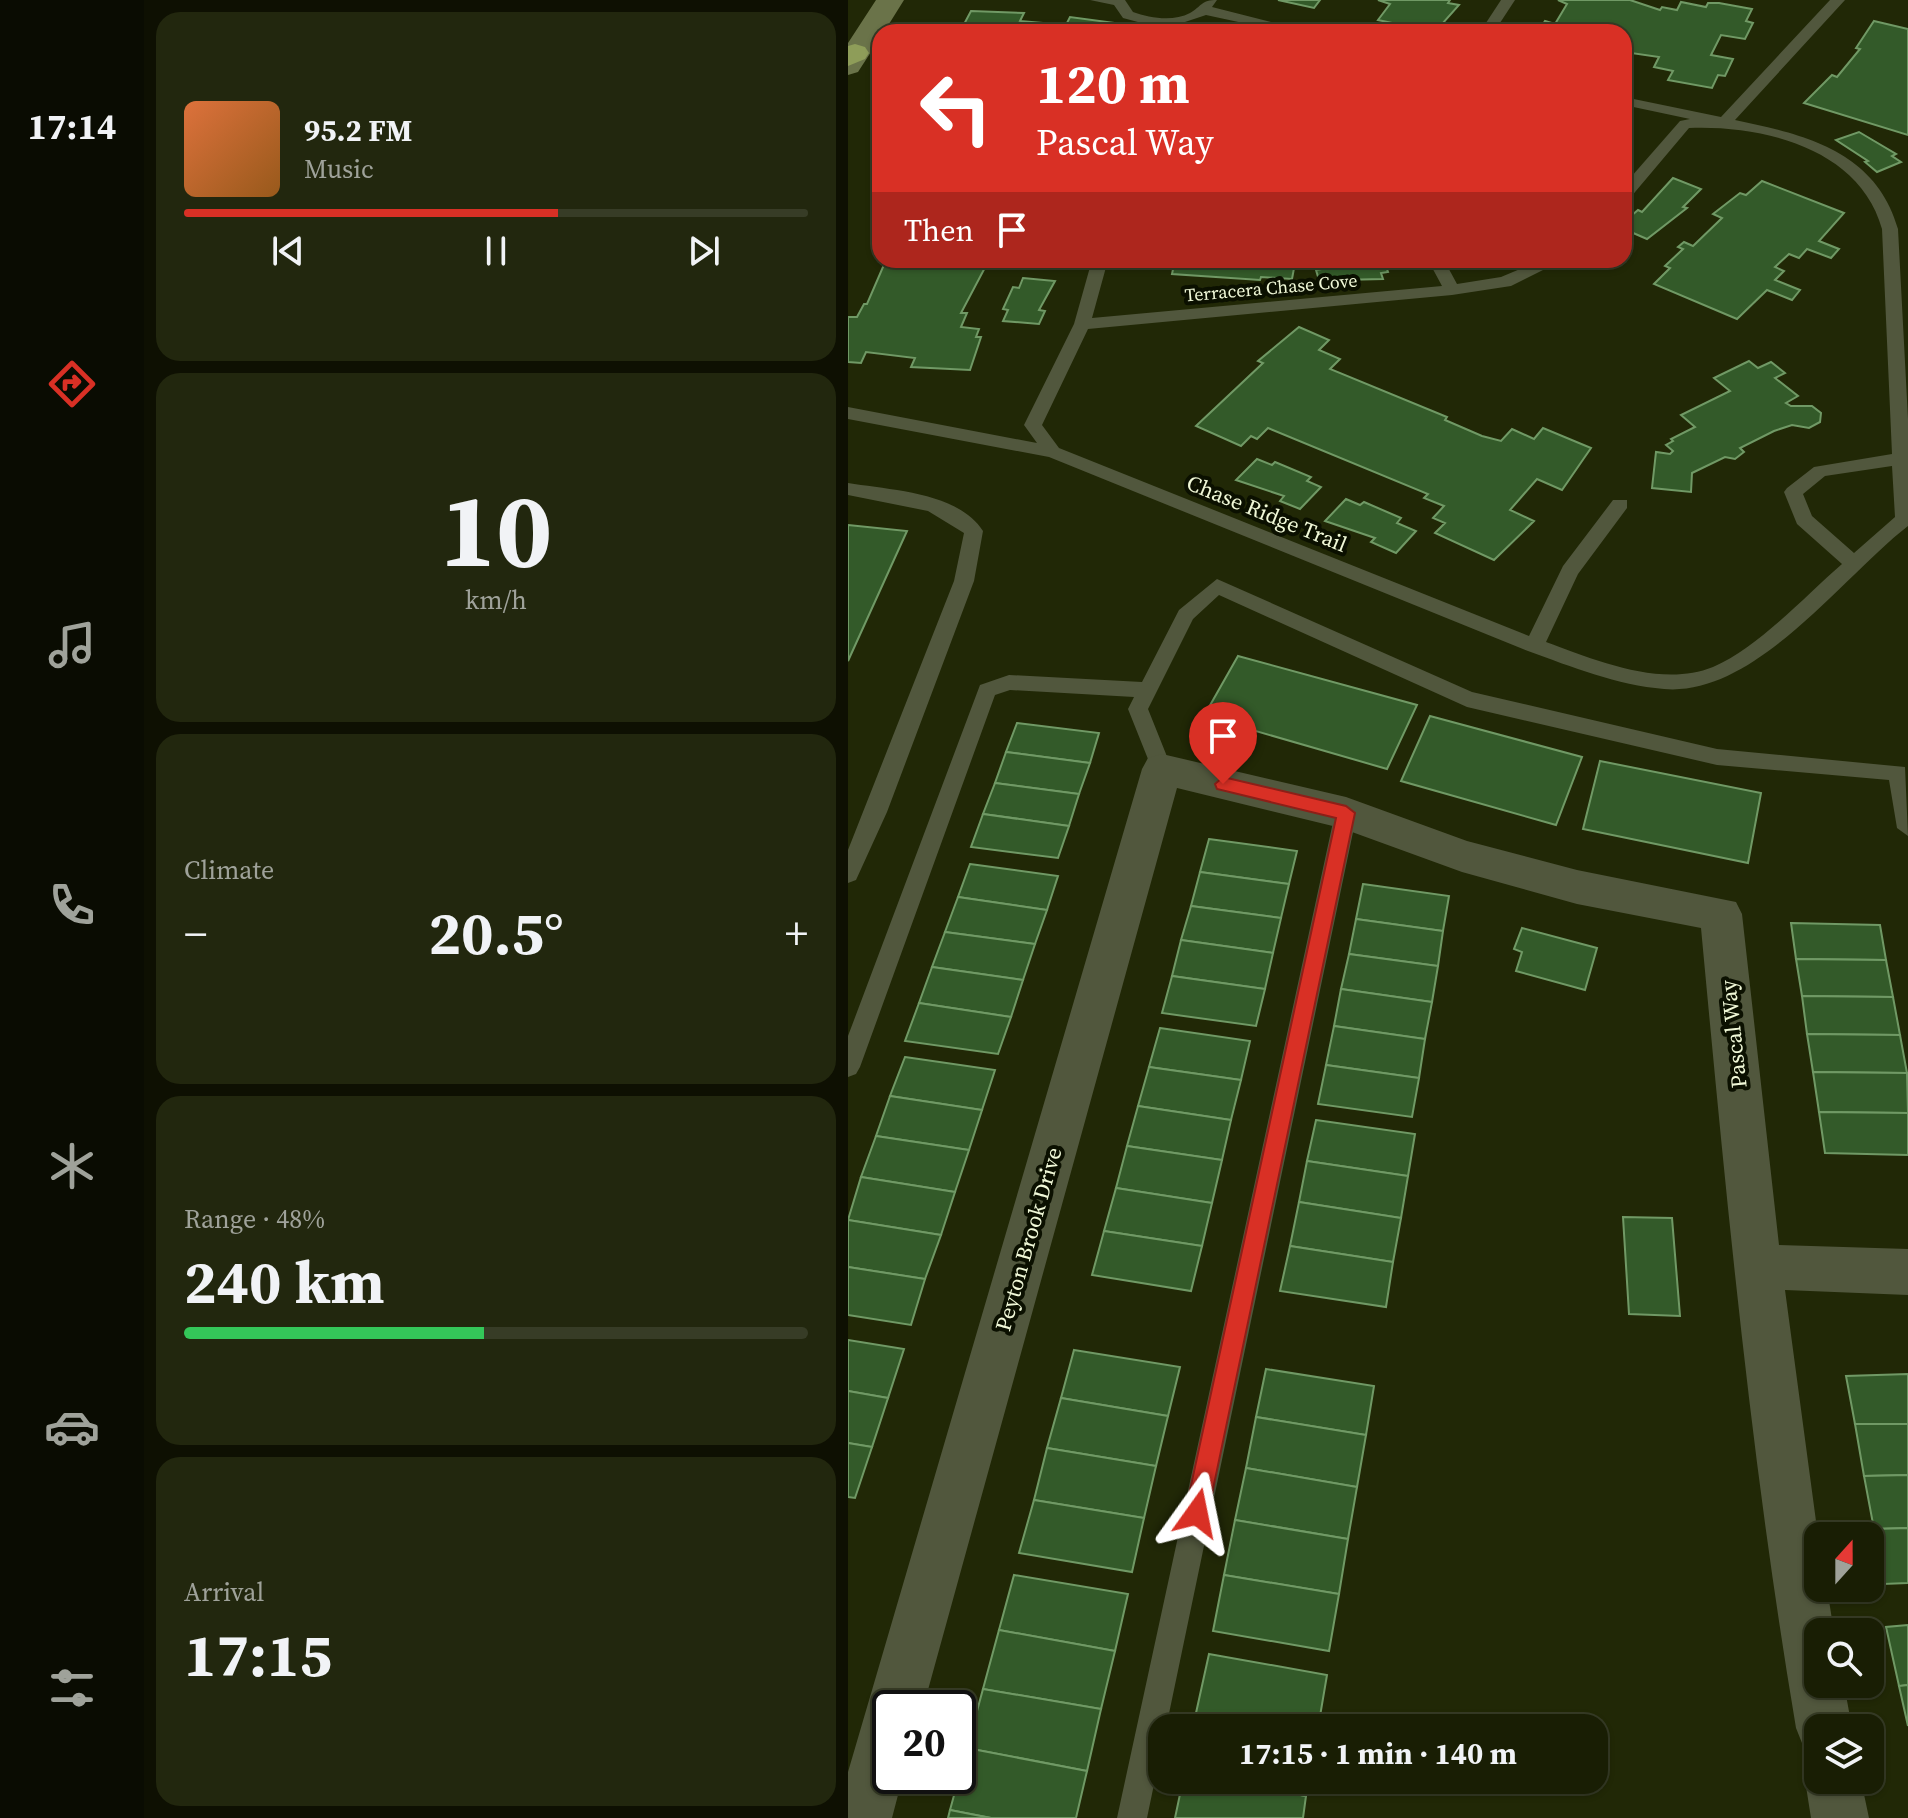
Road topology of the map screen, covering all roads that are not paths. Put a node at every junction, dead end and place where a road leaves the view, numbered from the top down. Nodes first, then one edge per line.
1 (890, 0) edge
2 (1097, 0) edge
3 (1118, 0) edge
4 (1508, 0) edge
5 (1838, 0) edge
6 (1207, 5) edge
7 (873, 24) edge
8 (1150, 24) edge
9 (1169, 24) edge
10 (1275, 24) edge
11 (1492, 24) edge
12 (872, 26) edge
13 (850, 58) edge
14 (1632, 103) edge
15 (1725, 122) junction
16 (1632, 186) edge
17 (1098, 268) edge
18 (1440, 268) edge
19 (1537, 268) edge
20 (1452, 290) junction
21 (1082, 324) junction
22 (848, 413) edge
23 (1053, 452) junction
24 (1901, 459) junction
25 (848, 489) edge
26 (1620, 504) dead end
27 (1906, 519) edge
28 (1854, 564) junction
29 (1535, 646) junction
30 (1148, 690) junction
31 (1162, 769) junction
32 (1346, 813) junction
33 (1908, 828) edge
34 (848, 874) edge
35 (848, 1067) edge
36 (1757, 1267) junction
37 (1908, 1272) edge
38 (900, 1690) edge
39 (1821, 1714) edge
40 (872, 1787) edge
41 (1836, 1794) edge
42 (863, 1818) edge
43 (1132, 1818) edge
44 (1840, 1818) edge

1 - 7 main road
2 - 3 lane
3 - 8 lane
4 - 11 lane
5 - 15 lane
6 - 9 lane
6 - 10 lane
12 - 13 main road
14 - 15 lane
15 - 16 lane
15 - 24 lane
17 - 21 lane
18 - 20 lane
19 - 20 lane, Terracera Chase Cove
20 - 21 lane, Terracera Chase Cove
21 - 23 lane
22 - 23 lane, Chase Ridge Trail
23 - 29 lane, Chase Ridge Trail
24 - 27 lane
24 - 28 lane
25 - 34 lane
26 - 29 lane
27 - 28 lane
28 - 29 lane, Chase Ridge Trail
30 - 31 lane
30 - 33 lane
30 - 35 lane
31 - 32 street, Pascal Way
31 - 38 street, Peyton Brook Drive
32 - 36 street, Pascal Way
32 - 43 lane
36 - 37 street
36 - 39 street, Pascal Way
40 - 42 street
41 - 44 street

